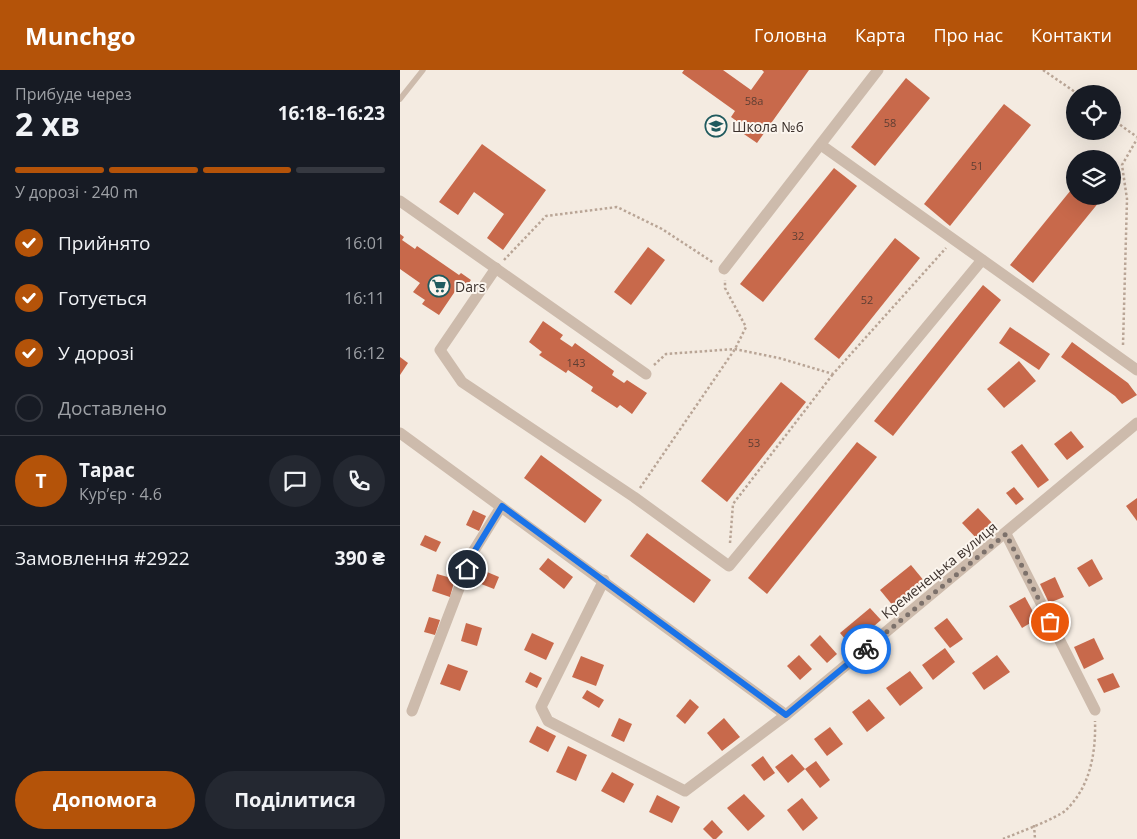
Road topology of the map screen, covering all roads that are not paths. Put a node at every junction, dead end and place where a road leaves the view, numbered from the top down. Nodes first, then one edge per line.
1 (423, 70) edge
2 (878, 70) edge
3 (400, 99) edge
4 (821, 145) junction
5 (400, 201) edge
6 (982, 260) junction
7 (496, 268) junction
8 (724, 269) road end
9 (1137, 370) edge
10 (646, 374) road end
11 (1137, 423) edge
12 (400, 433) edge
13 (502, 506) junction
14 (1006, 534) junction
15 (604, 580) junction
16 (1095, 710) road end
17 (412, 711) dead end
18 (786, 715) junction

1 - 3 lane
2 - 4 street
4 - 6 street
4 - 8 street
5 - 7 street
6 - 7 street
6 - 9 street
7 - 10 street
11 - 14 street, Кременецька вулиця
12 - 13 street
13 - 15 street
13 - 17 street
14 - 16 street
14 - 18 street, Кременецька вулиця
15 - 18 street
15 - 18 street, Кременецька вулиця

